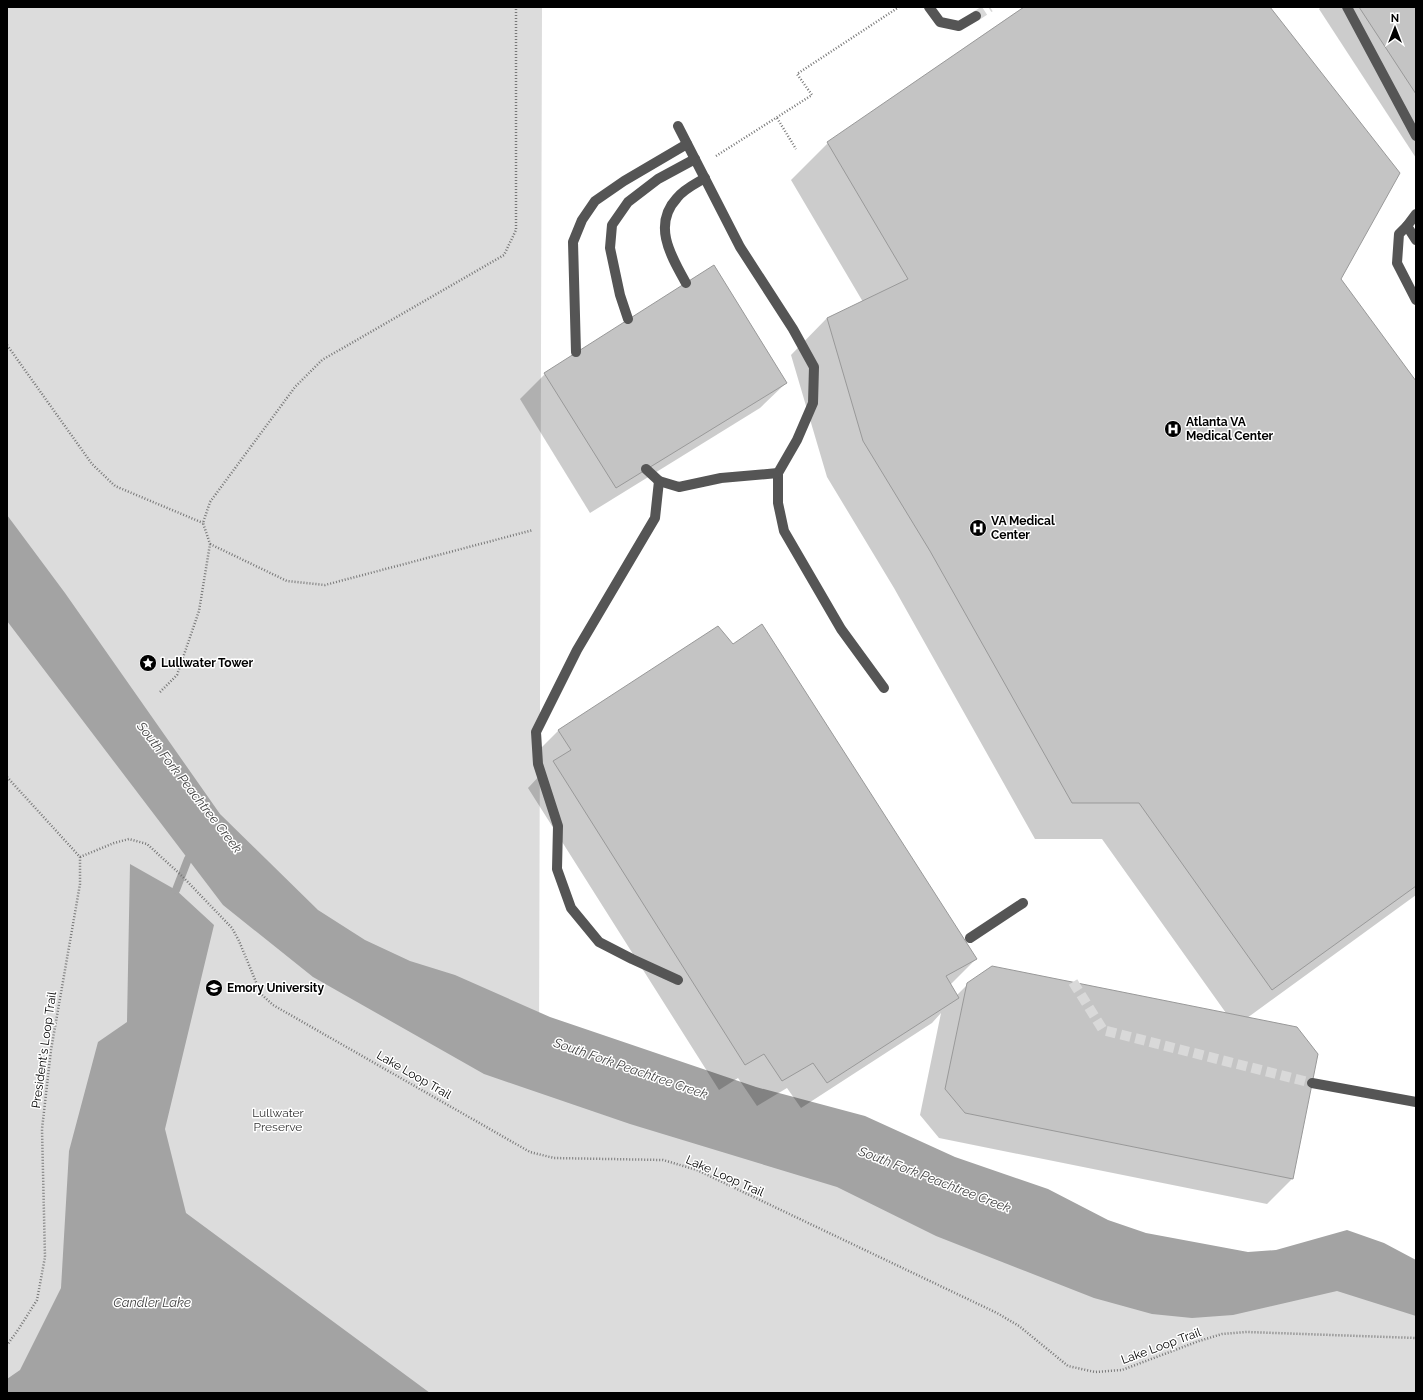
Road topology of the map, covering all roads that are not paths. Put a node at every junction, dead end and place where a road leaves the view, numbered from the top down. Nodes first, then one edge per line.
1 (929, 7) edge
2 (1347, 7) edge
3 (976, 16) tunnel mouth
4 (678, 126) dead end
5 (1416, 136) edge
6 (687, 144) junction
7 (695, 159) junction
8 (705, 178) junction
9 (1416, 214) edge
10 (1408, 226) junction
11 (1416, 240) edge
12 (686, 283) dead end
13 (1416, 300) edge
14 (628, 319) dead end
15 (576, 352) dead end
16 (646, 469) dead end
17 (778, 474) junction
18 (659, 481) junction
19 (884, 688) dead end
20 (1023, 903) dead end
21 (970, 938) dead end
22 (678, 980) dead end
23 (1312, 1083) tunnel mouth
24 (1416, 1102) edge

1 - 3 lane
2 - 5 lane
4 - 6 lane
6 - 7 lane
6 - 15 lane
7 - 8 lane
7 - 14 lane
8 - 12 lane
8 - 17 lane
9 - 10 lane
10 - 11 lane
10 - 13 lane
16 - 18 lane
17 - 18 lane
17 - 19 lane
18 - 22 lane
20 - 21 lane
23 - 24 lane

